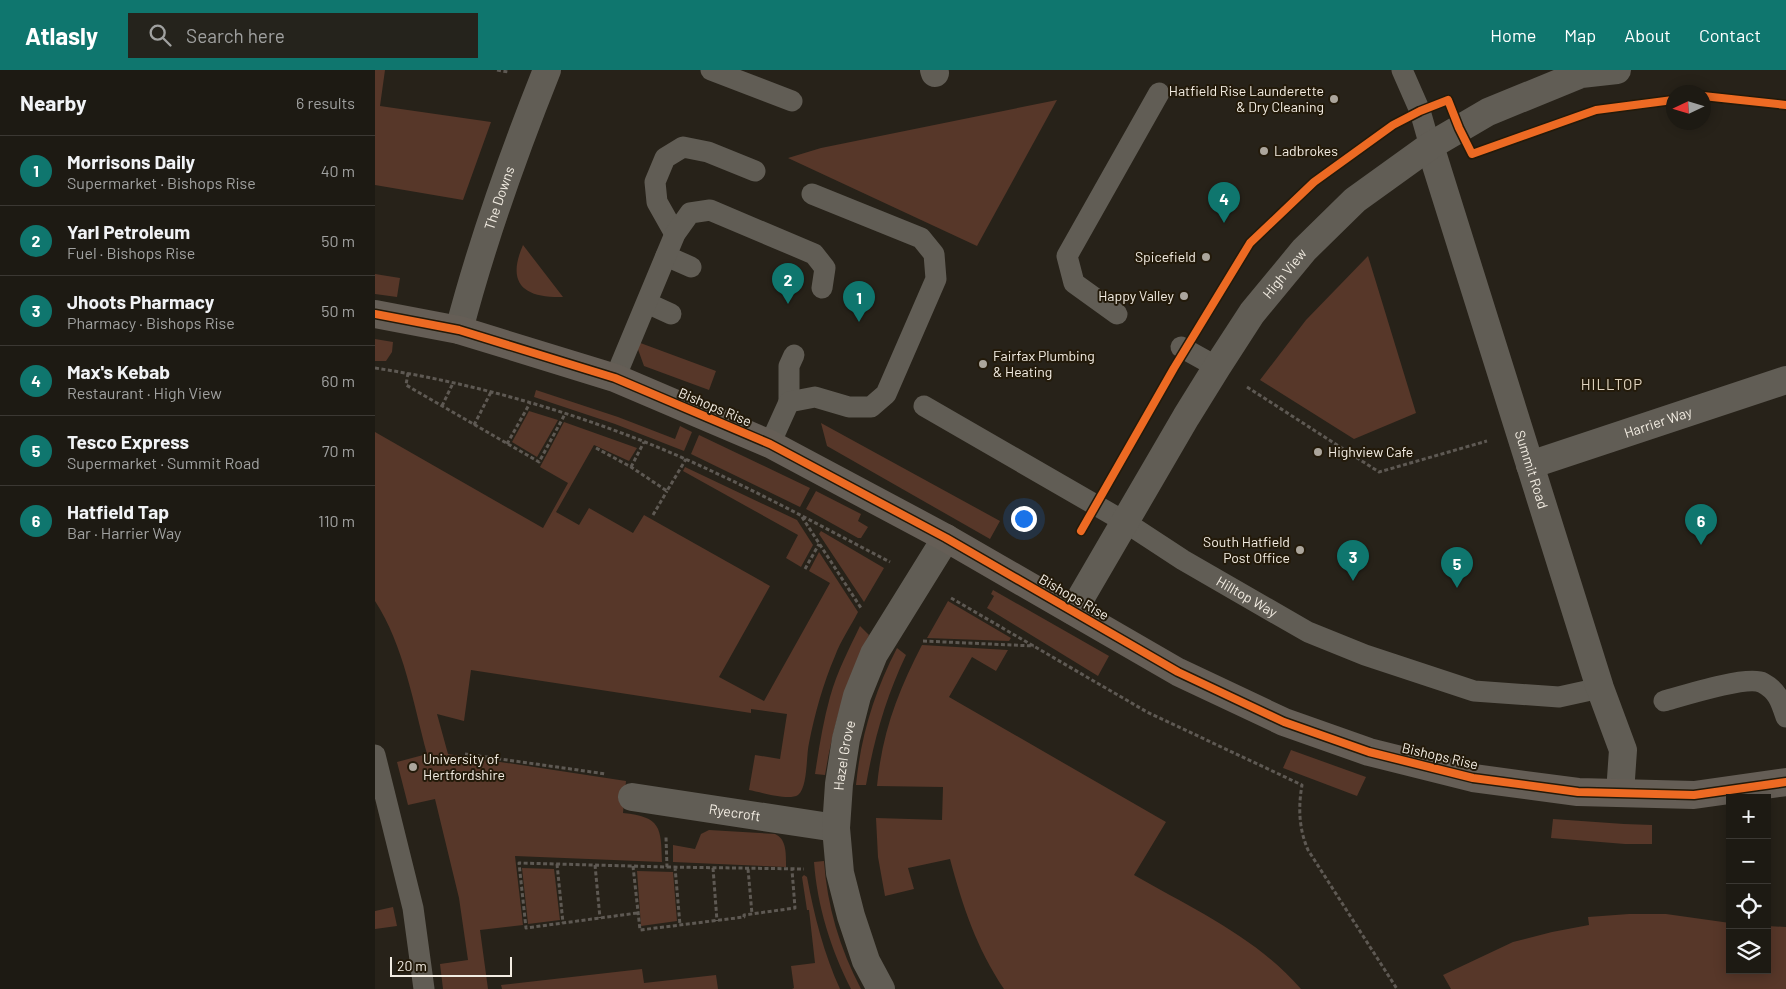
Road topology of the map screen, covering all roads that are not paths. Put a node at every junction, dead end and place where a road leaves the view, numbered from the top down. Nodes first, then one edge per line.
1 (547, 70) edge
2 (711, 70) edge
3 (1402, 70) edge
4 (1617, 70) edge
5 (1159, 93) dead end
6 (792, 101) dead end
7 (1430, 146) junction
8 (755, 171) dead end
9 (812, 194) dead end
10 (675, 234) junction
11 (666, 256) junction
12 (691, 267) dead end
13 (822, 288) dead end
14 (647, 303) junction
15 (375, 314) edge
16 (671, 314) dead end
17 (1117, 314) dead end
18 (459, 330) junction
19 (1181, 347) dead end
20 (786, 360) dead end
21 (1228, 375) junction
22 (615, 378) junction
23 (1786, 380) edge
24 (789, 402) junction
25 (924, 406) dead end
26 (770, 444) junction
27 (1530, 465) junction
28 (1125, 522) junction
29 (946, 538) junction
30 (1073, 611) junction
31 (1600, 688) junction
32 (1664, 701) dead end
33 (1786, 717) edge
34 (375, 755) edge
35 (1786, 782) edge
36 (1620, 793) junction
37 (633, 797) dead end
38 (836, 828) junction
39 (424, 989) edge
40 (881, 989) edge

1 - 18 street, The Downs
2 - 6 lane
3 - 7 lane
4 - 7 street, High View
5 - 17 lane
7 - 21 street, High View
7 - 27 street, Summit Road
8 - 10 lane
9 - 24 lane
10 - 11 lane
10 - 13 lane
11 - 12 lane
11 - 14 lane
14 - 16 lane
14 - 22 lane
15 - 18 street, Bishops Rise
18 - 22 street, Bishops Rise
19 - 21 lane
20 - 24 lane
21 - 28 street, High View
22 - 26 street, Bishops Rise
23 - 27 street, Harrier Way
24 - 26 lane
25 - 28 lane, Hilltop Way
26 - 29 street, Bishops Rise
27 - 31 street, Summit Road
28 - 30 street, High View
28 - 31 lane, Hilltop Way
29 - 30 street, Bishops Rise
29 - 38 street, Hazel Grove
30 - 36 street, Bishops Rise
31 - 36 street, Summit Road
32 - 33 lane
34 - 39 lane
35 - 36 street, Bishops Rise
37 - 38 street, Ryecroft
38 - 40 street, Hazel Grove

